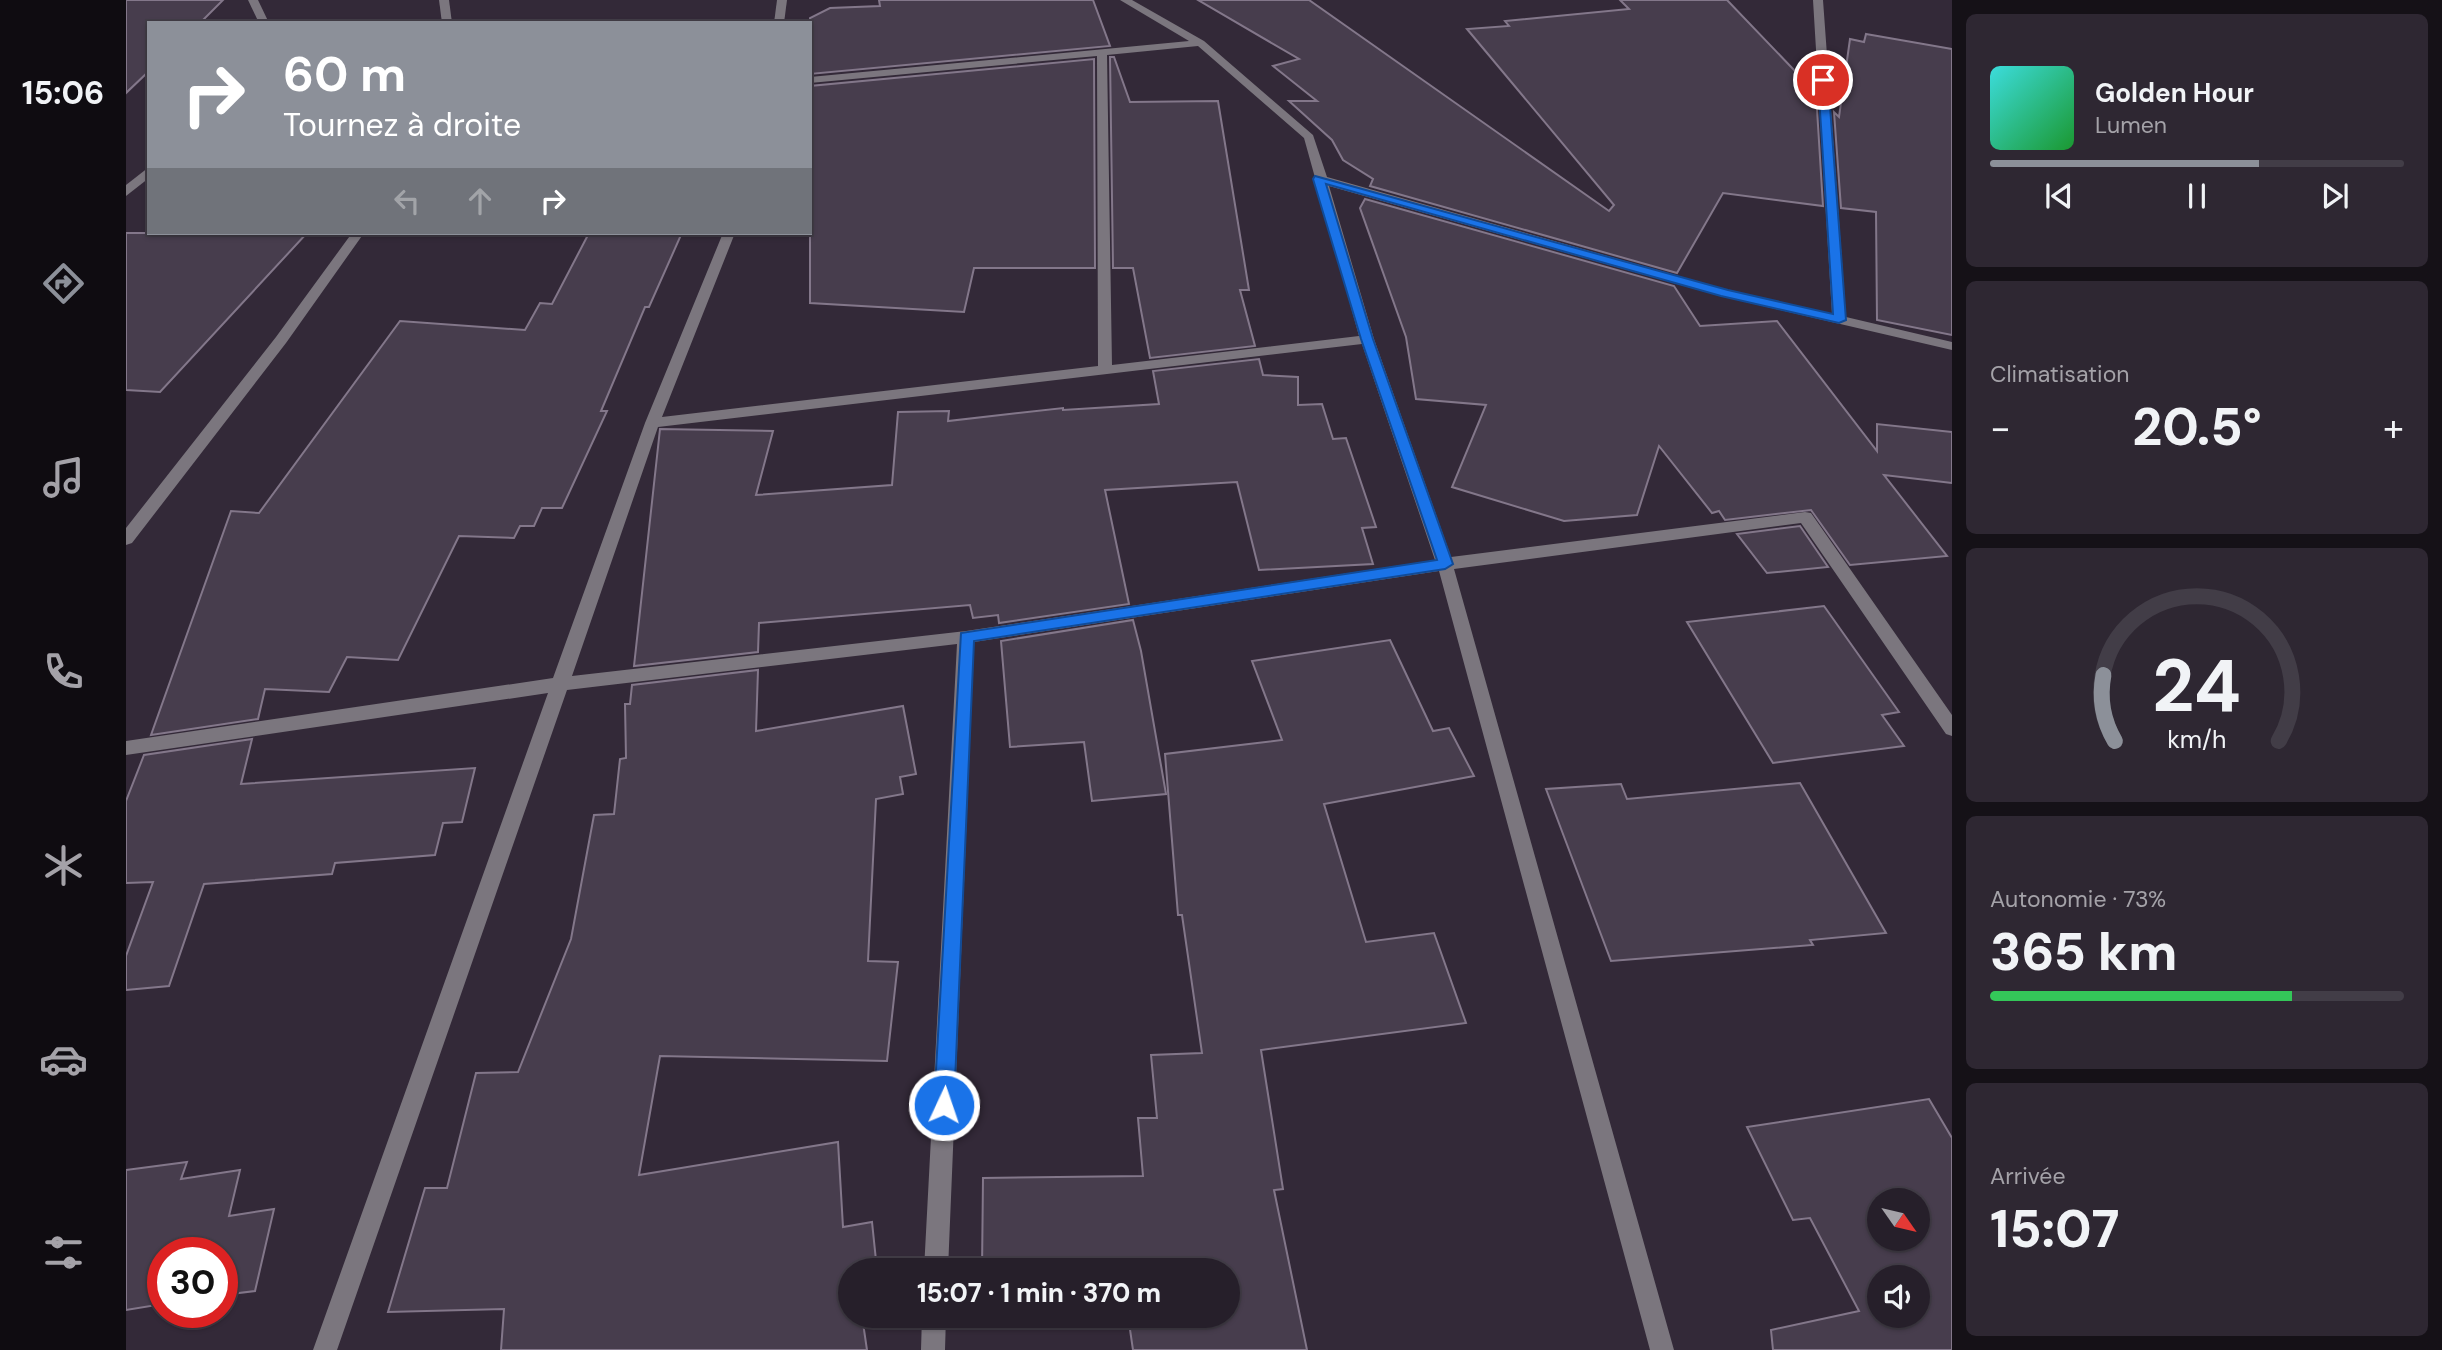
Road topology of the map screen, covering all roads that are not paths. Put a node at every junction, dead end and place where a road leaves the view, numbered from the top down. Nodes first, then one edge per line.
1 (253, 0) edge
2 (444, 0) edge
3 (782, 0) edge
4 (1125, 0) edge
5 (1818, 0) edge
6 (263, 21) edge
7 (447, 21) edge
8 (779, 21) edge
9 (1200, 43) junction
10 (1102, 53) junction
11 (812, 80) edge
12 (147, 173) edge
13 (1319, 179) junction
14 (126, 192) edge
15 (357, 235) edge
16 (728, 235) edge
17 (1839, 320) junction
18 (1367, 339) junction
19 (1952, 346) edge
20 (1105, 371) junction
21 (652, 423) junction
22 (126, 539) edge
23 (1445, 564) junction
24 (966, 637) junction
25 (561, 684) junction
26 (1952, 729) edge
27 (126, 748) edge
28 (937, 1258) edge
29 (934, 1328) edge
30 (325, 1350) edge
31 (933, 1350) edge
32 (1662, 1350) edge

1 - 6 street
2 - 7 street
3 - 8 street
4 - 9 street
5 - 17 street
9 - 10 street
9 - 13 street
10 - 11 street
10 - 20 street
12 - 14 street
13 - 17 street
13 - 18 street
15 - 22 street
16 - 21 street
17 - 19 street
18 - 20 street
18 - 23 street
20 - 21 street
21 - 25 street
23 - 24 street
23 - 26 street
23 - 32 street
24 - 25 street
24 - 28 street
25 - 27 street
25 - 30 street
29 - 31 street

